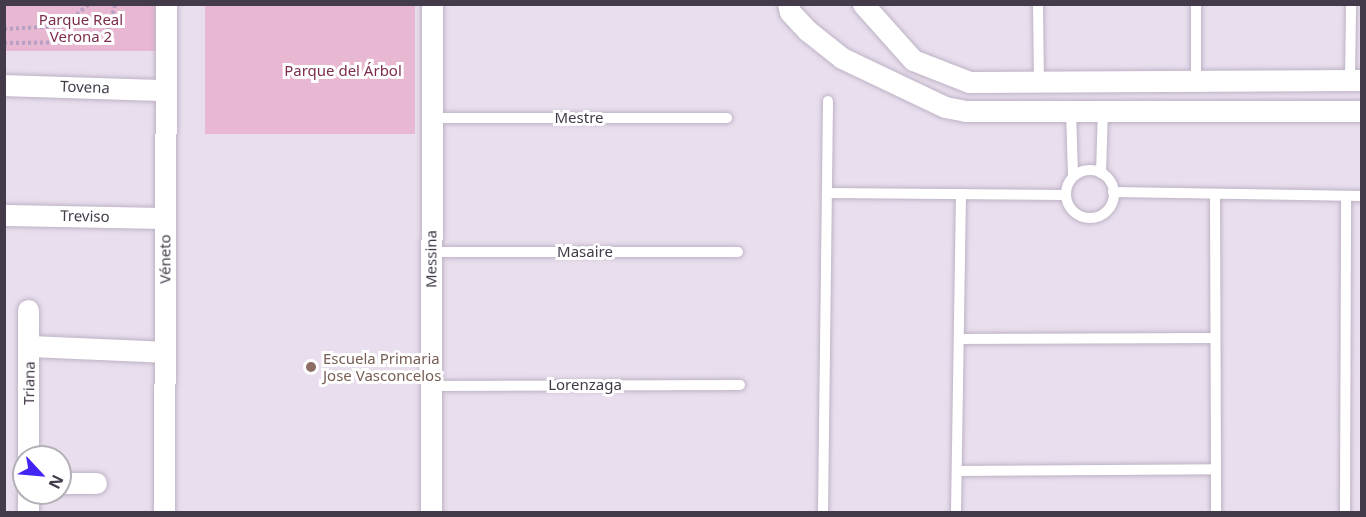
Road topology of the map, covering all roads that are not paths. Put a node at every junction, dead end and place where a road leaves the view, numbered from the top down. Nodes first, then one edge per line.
1 (166, 4) edge
2 (432, 4) edge
3 (788, 4) edge
4 (1038, 4) edge
5 (1196, 4) edge
6 (1351, 4) edge
7 (869, 7) edge
8 (1356, 80) edge
9 (1196, 81) junction
10 (1039, 82) junction
11 (4, 85) edge
12 (165, 90) junction
13 (828, 101) dead end
14 (1071, 111) junction
15 (1102, 111) junction
16 (1362, 111) edge
17 (432, 118) junction
18 (727, 118) dead end
19 (1101, 173) junction
20 (1073, 176) junction
21 (1113, 192) junction
22 (827, 193) junction
23 (961, 194) junction
24 (1215, 194) junction
25 (1066, 195) junction
26 (1346, 196) junction
27 (1362, 196) edge
28 (4, 214) edge
29 (165, 218) junction
30 (431, 252) junction
31 (738, 252) dead end
32 (28, 310) dead end
33 (1215, 338) junction
34 (959, 339) junction
35 (29, 346) junction
36 (164, 352) junction
37 (740, 385) dead end
38 (431, 386) junction
39 (28, 445) edge
40 (1216, 469) junction
41 (957, 471) junction
42 (72, 483) edge
43 (96, 483) dead end
44 (164, 513) edge
45 (430, 513) edge
46 (823, 513) edge
47 (956, 513) edge
48 (1216, 513) edge
49 (1345, 513) edge

1 - 12 street, Véneto
2 - 17 street, Messina
3 - 14 street
4 - 10 lane
5 - 9 lane
6 - 8 lane
7 - 10 street
8 - 9 street
9 - 10 street
11 - 12 street, Tovena
12 - 29 street, Véneto
13 - 22 lane
14 - 15 street
14 - 20 lane
15 - 16 street
15 - 19 lane
17 - 18 lane, Mestre
17 - 30 street, Messina
19 - 20 lane
19 - 21 lane
20 - 25 lane
21 - 24 lane
21 - 25 lane
22 - 23 lane
22 - 46 lane
23 - 25 lane
23 - 34 lane
24 - 26 lane
24 - 33 lane
26 - 27 lane
26 - 49 lane
28 - 29 street, Treviso
29 - 36 street, Véneto
30 - 31 lane, Masaire
30 - 38 street, Messina
32 - 35 street, Triana
33 - 34 lane
33 - 40 lane
34 - 41 lane
35 - 36 street
35 - 39 street, Triana
36 - 44 street, Véneto
37 - 38 lane, Lorenzaga
38 - 45 street, Messina
40 - 41 lane
40 - 48 lane
41 - 47 lane
42 - 43 street

